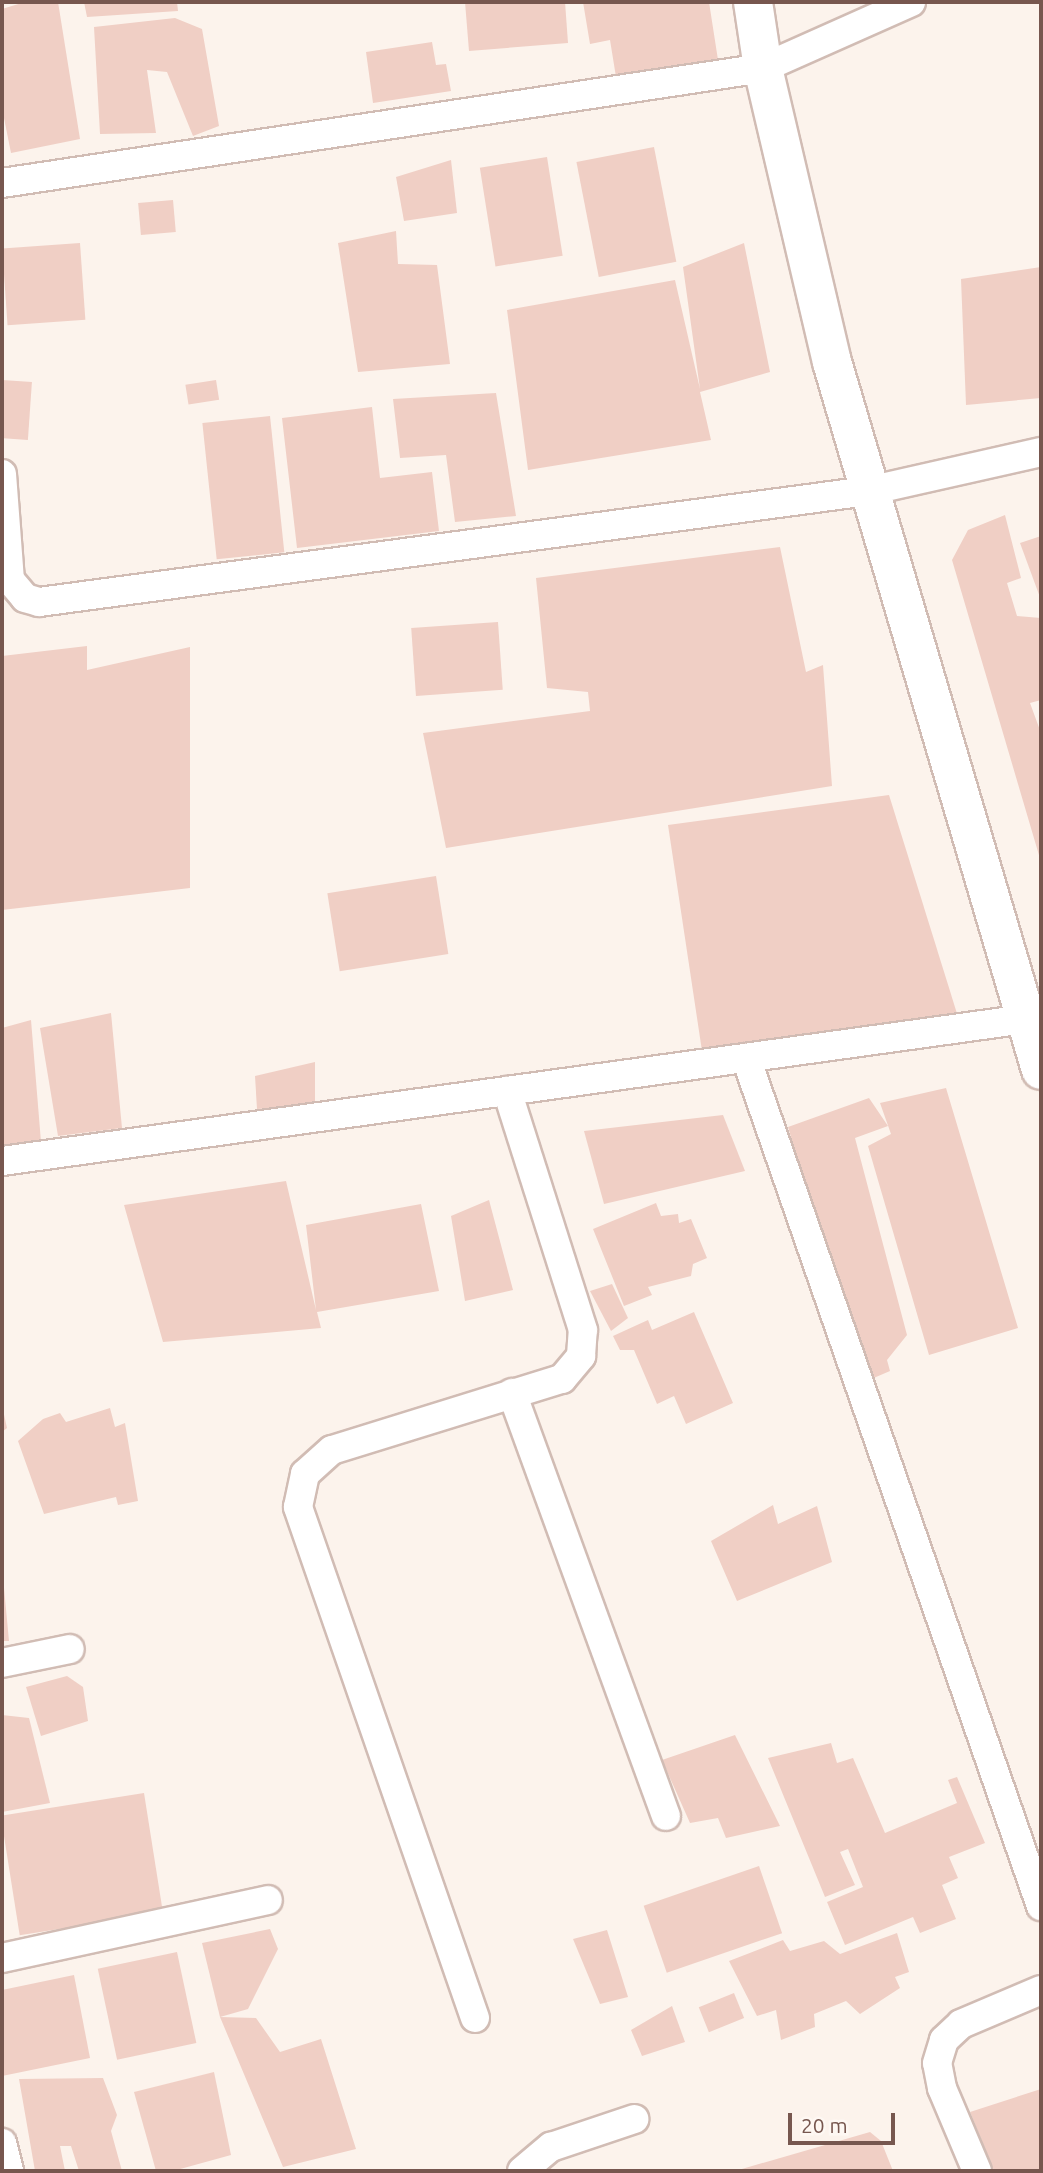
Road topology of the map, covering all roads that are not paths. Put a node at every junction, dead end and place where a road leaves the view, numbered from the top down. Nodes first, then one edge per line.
1 (753, 2) edge
2 (911, 2) edge
3 (763, 68) junction
4 (2, 183) edge
5 (1041, 452) edge
6 (2, 474) edge
7 (868, 491) junction
8 (1025, 1019) junction
9 (746, 1058) junction
10 (1041, 1070) edge
11 (507, 1091) junction
12 (2, 1161) edge
13 (512, 1393) junction
14 (70, 1648) dead end
15 (2, 1663) edge
16 (666, 1816) dead end
17 (268, 1900) dead end
18 (1041, 1906) edge
19 (2, 1958) edge
20 (1041, 1990) edge
21 (475, 2018) dead end
22 (634, 2119) dead end
23 (2, 2143) edge
24 (7, 2171) edge
25 (522, 2171) edge
26 (977, 2171) edge

1 - 3 street
2 - 3 street
3 - 4 street
3 - 7 street
5 - 7 street
6 - 7 street
7 - 8 street
8 - 9 street
8 - 10 street
9 - 11 street
9 - 18 street
11 - 12 street
11 - 13 street
13 - 16 street
13 - 21 street
14 - 15 street
17 - 19 street
20 - 26 street
22 - 25 street
23 - 24 street

